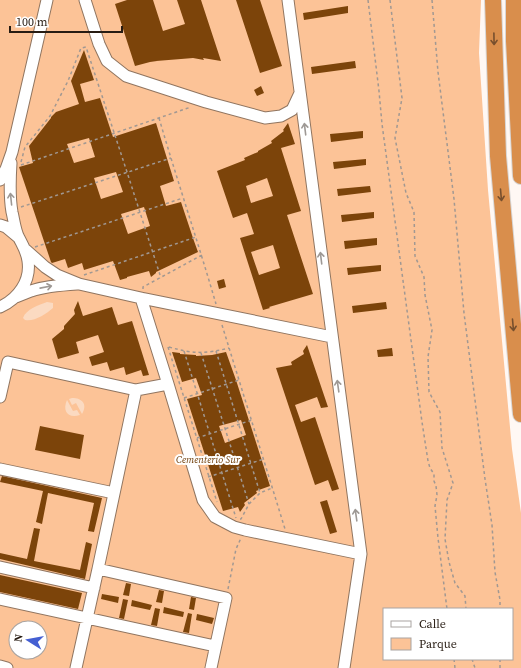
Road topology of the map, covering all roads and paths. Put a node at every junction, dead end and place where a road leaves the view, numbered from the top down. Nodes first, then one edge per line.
1 (46, 0) edge
2 (85, 0) edge
3 (288, 0) edge
4 (368, 0) edge
5 (390, 0) edge
6 (432, 0) edge
7 (493, 0) edge
8 (514, 0) edge
9 (300, 93) junction
10 (206, 102) junction
11 (159, 118) junction
12 (115, 133) junction
13 (12, 152) junction
14 (520, 154) edge
15 (171, 158) junction
16 (127, 172) junction
17 (521, 176) edge
18 (0, 180) edge
19 (183, 198) junction
20 (12, 210) junction
21 (140, 212) junction
22 (0, 225) edge
23 (18, 237) junction
24 (196, 237) junction
25 (26, 250) junction
26 (152, 252) junction
27 (202, 255) junction
28 (161, 278) junction
29 (74, 282) junction
30 (141, 298) junction
31 (7, 303) edge
32 (0, 313) edge
33 (219, 314) junction
34 (332, 337) junction
35 (168, 347) junction
36 (157, 348) junction
37 (229, 348) junction
38 (184, 351) junction
39 (216, 351) junction
40 (201, 353) junction
41 (239, 380) junction
42 (168, 384) junction
43 (226, 384) junction
44 (212, 389) junction
45 (136, 390) junction
46 (197, 393) junction
47 (0, 397) edge
48 (184, 398) junction
49 (521, 414) edge
50 (252, 420) junction
51 (239, 424) junction
52 (225, 429) junction
53 (210, 434) junction
54 (196, 438) junction
55 (264, 459) junction
56 (251, 463) junction
57 (237, 468) junction
58 (0, 469) edge
59 (222, 473) junction
60 (209, 477) junction
61 (197, 481) junction
62 (273, 488) junction
63 (114, 493) junction
64 (260, 493) junction
65 (217, 503) dead end
66 (249, 504) junction
67 (245, 530) junction
68 (288, 539) junction
69 (361, 554) junction
70 (0, 567) edge
71 (98, 569) junction
72 (94, 588) junction
73 (226, 598) junction
74 (0, 599) edge
75 (447, 608) edge
76 (466, 608) edge
77 (500, 608) edge
78 (87, 618) junction
79 (216, 646) junction
80 (0, 666) edge
81 (7, 668) edge
82 (76, 668) edge
83 (211, 668) edge
84 (344, 668) edge

1 - 13 lane
2 - 10 lane
3 - 9 lane
4 - 75 path
5 - 76 path
6 - 77 path
7 -> 49 highway
8 - 14 highway
9 - 10 lane
34 -> 9 lane
10 - 11 path
11 - 12 path
11 - 15 path
12 - 12 path
12 - 16 path
13 - 18 lane
20 -> 13 lane
14 - 17 highway
15 - 16 path
15 - 19 path
16 - 20 path
16 - 21 path
19 - 21 path
19 - 24 path
20 - 23 lane
21 - 25 path
21 - 26 path
22 - 23 lane
23 - 25 lane
24 - 26 path
24 - 27 path
25 - 29 lane
25 - 31 lane
26 - 28 path
26 - 29 path
27 - 28 path
27 - 33 path
28 - 30 path
29 - 30 lane
31 -> 29 lane
30 - 33 lane
30 - 36 lane
31 - 32 lane
33 - 34 lane
33 - 37 path
69 -> 34 lane
35 - 36 path
35 - 38 path
35 - 48 path
36 - 42 lane
37 - 39 path
37 - 41 path
38 - 40 path
38 - 46 path
39 - 40 path
39 - 43 path
40 - 44 path
41 - 43 path
41 - 50 path
42 - 45 lane
42 - 61 lane
43 - 44 path
43 - 51 path
44 - 46 path
44 - 52 path
45 - 47 lane
45 - 63 lane
46 - 48 path
46 - 53 path
48 - 54 path
50 - 51 path
50 - 55 path
51 - 52 path
51 - 56 path
52 - 53 path
52 - 57 path
53 - 54 path
53 - 59 path
54 - 60 path
55 - 56 path
55 - 62 path
56 - 57 path
56 - 64 path
57 - 59 path
57 - 66 path
58 - 63 lane
59 - 60 path
59 - 66 path
60 - 61 path
60 - 65 path
61 - 67 lane
62 - 64 path
62 - 68 path
63 - 71 lane
64 - 66 path
67 - 68 lane
67 - 73 path
68 - 69 lane
69 - 84 lane
70 - 72 lane
71 - 72 lane
71 - 73 lane
72 - 78 lane
73 - 79 lane
74 - 78 lane
78 - 79 lane
78 - 82 lane
79 - 83 lane
80 - 81 lane

